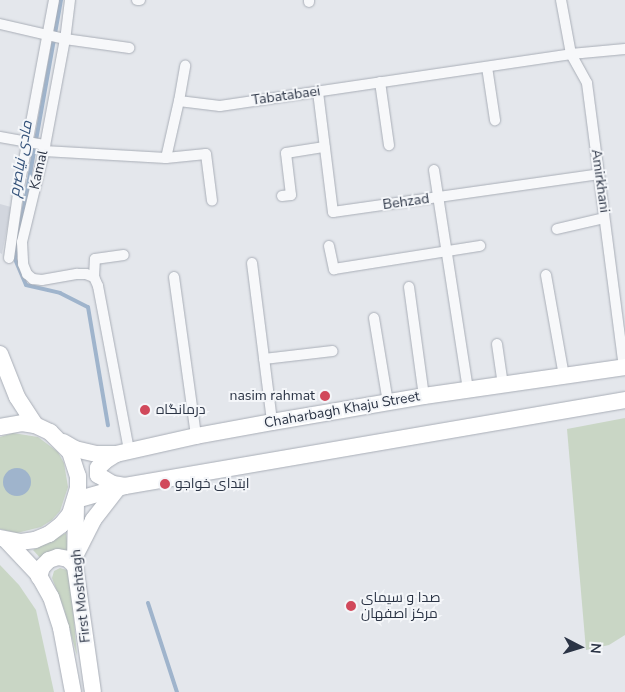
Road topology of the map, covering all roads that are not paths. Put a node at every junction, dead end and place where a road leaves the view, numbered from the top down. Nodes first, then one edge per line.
1 (54, 0) edge
2 (70, 0) edge
3 (561, 0) edge
4 (0, 24) edge
5 (48, 36) junction
6 (65, 39) junction
7 (129, 48) dead end
8 (625, 49) edge
9 (571, 54) junction
10 (185, 66) dead end
11 (487, 67) junction
12 (380, 82) junction
13 (318, 92) junction
14 (179, 102) junction
15 (495, 120) dead end
16 (0, 137) edge
17 (28, 141) junction
18 (389, 145) dead end
19 (325, 147) junction
20 (44, 148) junction
21 (166, 158) junction
22 (434, 170) dead end
23 (599, 174) junction
24 (282, 196) dead end
25 (438, 197) junction
26 (212, 201) dead end
27 (604, 218) junction
28 (556, 229) dead end
29 (329, 246) dead end
30 (480, 246) dead end
31 (447, 252) junction
32 (124, 255) dead end
33 (9, 258) dead end
34 (252, 263) dead end
35 (546, 275) dead end
36 (94, 277) junction
37 (174, 277) dead end
38 (409, 287) dead end
39 (374, 318) dead end
40 (497, 344) dead end
41 (333, 351) dead end
42 (0, 354) edge
43 (264, 359) junction
44 (0, 364) edge
45 (625, 367) edge
46 (564, 376) junction
47 (503, 385) junction
48 (0, 388) edge
49 (468, 390) junction
50 (424, 396) junction
51 (625, 400) edge
52 (388, 403) junction
53 (272, 422) junction
54 (35, 425) junction
55 (0, 427) edge
56 (196, 436) junction
57 (63, 442) junction
58 (123, 452) junction
59 (121, 487) junction
60 (76, 500) junction
61 (3, 539) edge
62 (75, 561) junction
63 (40, 577) junction
64 (73, 692) edge
65 (93, 692) edge

1 - 5 street
2 - 6 street, Kamal
3 - 9 street, Amirkhani
4 - 5 street
5 - 6 street
5 - 17 street
6 - 7 street
6 - 20 street, Kamal
8 - 9 street, Tabatabaei
9 - 11 street, Tabatabaei
9 - 23 street, Amirkhani
10 - 14 street
11 - 12 street, Tabatabaei
11 - 15 street
12 - 13 street, Tabatabaei
12 - 18 street
13 - 14 street, Tabatabaei
13 - 19 street, Behzad
14 - 21 street
16 - 17 street
17 - 20 street
17 - 33 street
19 - 24 street
19 - 25 street, Behzad
20 - 21 street
20 - 36 street, Kamal
21 - 26 street
22 - 25 street
23 - 25 street, Behzad
23 - 27 street, Amirkhani
25 - 31 street
27 - 28 street
27 - 45 street, Amirkhani
29 - 31 street
30 - 31 street
31 - 49 street
32 - 36 street
34 - 43 street
35 - 46 street
36 - 58 street
37 - 56 street
38 - 50 street
39 - 52 street
40 - 47 street
41 - 43 street
42 - 54 main road
43 - 53 street
44 - 48 main road
45 - 46 main road, Chaharbagh Khaju Street
46 - 47 main road, Chaharbagh Khaju Street
47 - 49 main road, Chaharbagh Khaju Street
49 - 50 main road, Chaharbagh Khaju Street
50 - 52 main road, Chaharbagh Khaju Street
51 - 59 main road
52 - 53 main road, Chaharbagh Khaju Street
53 - 56 main road, Chaharbagh Khaju Street
54 - 55 main road
54 - 57 main road, Chaharbagh Khaju Street
56 - 58 main road, Chaharbagh Khaju Street
57 - 58 main road, Chaharbagh Khaju Street
57 - 60 main road, First Moshtagh
58 - 59 main road
59 - 60 main road
59 - 62 main road
60 - 61 main road
60 - 62 main road, First Moshtagh
61 - 63 main road, First Moshtagh
62 - 63 main road
62 - 65 main road, First Moshtagh
63 - 64 main road, First Moshtagh

